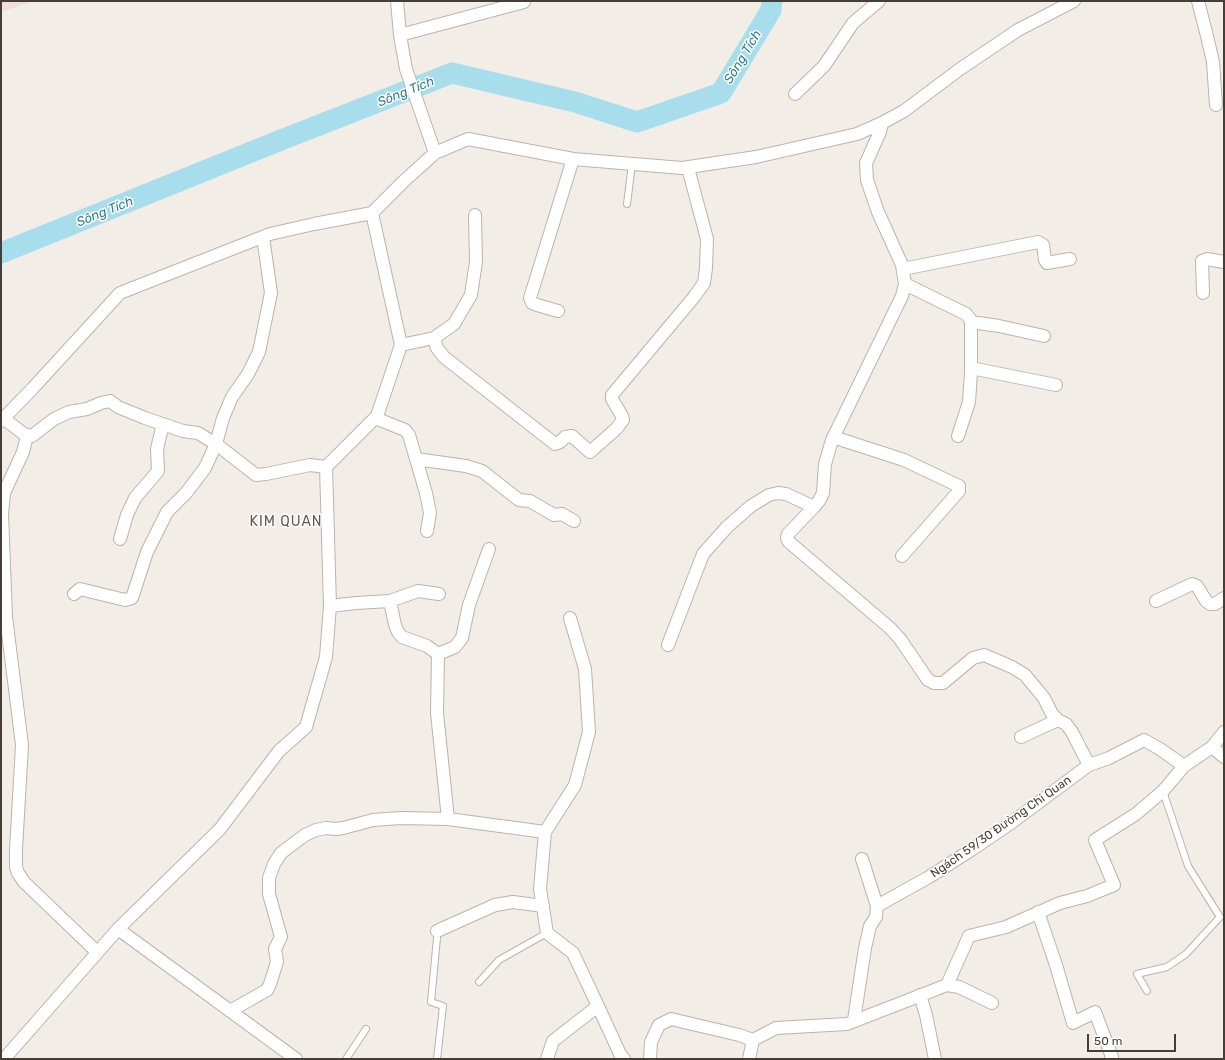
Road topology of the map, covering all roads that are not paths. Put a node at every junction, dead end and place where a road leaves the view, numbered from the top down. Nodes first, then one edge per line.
1 (397, 1) edge
2 (879, 1) edge
3 (1074, 1) edge
4 (1198, 1) edge
5 (524, 2) dead end
6 (400, 35) junction
7 (795, 94) dead end
8 (1216, 105) dead end
9 (882, 123) junction
10 (434, 148) junction
11 (573, 160) junction
12 (632, 164) junction
13 (688, 168) junction
14 (628, 204) dead end
15 (372, 213) junction
16 (475, 215) dead end
17 (263, 237) junction
18 (1070, 259) dead end
19 (1224, 262) edge
20 (903, 269) junction
21 (905, 284) junction
22 (1203, 294) dead end
23 (558, 311) dead end
24 (971, 322) junction
25 (1044, 336) dead end
26 (434, 338) junction
27 (401, 345) junction
28 (971, 368) junction
29 (1056, 385) dead end
30 (375, 418) junction
31 (2, 419) edge
32 (163, 424) junction
33 (27, 436) junction
34 (958, 436) dead end
35 (833, 437) junction
36 (216, 444) junction
37 (416, 459) junction
38 (326, 467) junction
39 (814, 507) junction
40 (574, 520) dead end
41 (427, 531) dead end
42 (120, 539) dead end
43 (489, 549) dead end
44 (902, 556) dead end
45 (74, 594) dead end
46 (439, 594) dead end
47 (1224, 598) edge
48 (390, 601) junction
49 (1156, 601) dead end
50 (330, 606) junction
51 (570, 618) dead end
52 (668, 645) dead end
53 (438, 654) junction
54 (1058, 720) junction
55 (1224, 732) edge
56 (1022, 736) dead end
57 (1212, 747) junction
58 (1224, 757) edge
59 (1089, 766) junction
60 (1184, 766) junction
61 (1163, 791) junction
62 (448, 819) junction
63 (545, 832) junction
64 (862, 859) dead end
65 (543, 906) junction
66 (877, 906) junction
67 (1038, 912) junction
68 (118, 929) junction
69 (547, 933) junction
70 (437, 934) joint
71 (97, 952) junction
72 (479, 982) dead end
73 (947, 985) junction
74 (1147, 991) dead end
75 (920, 995) junction
76 (992, 1003) dead end
77 (598, 1006) junction
78 (230, 1010) junction
79 (854, 1020) junction
80 (366, 1029) dead end
81 (753, 1040) junction
82 (4, 1059) edge
83 (296, 1059) edge
84 (346, 1059) edge
85 (437, 1059) edge
86 (547, 1059) edge
87 (624, 1059) edge
88 (650, 1059) edge
89 (749, 1059) edge
90 (935, 1059) edge
91 (1111, 1059) edge

1 - 6 street
2 - 7 street
3 - 9 street
4 - 8 street
5 - 6 street
6 - 10 street
9 - 13 street
9 - 20 street
10 - 11 street
10 - 15 street
11 - 12 street
11 - 23 street
12 - 13 street
12 - 14 lane
13 - 26 street
15 - 17 street
15 - 27 street
16 - 26 street
17 - 31 street
17 - 36 street
18 - 20 street
19 - 22 street
20 - 21 street
21 - 24 street
21 - 35 street
24 - 25 street
24 - 28 street
26 - 27 street
27 - 30 street
28 - 29 street
28 - 34 street
30 - 37 street
30 - 38 street
31 - 33 street
32 - 33 street
32 - 36 street
32 - 42 street
33 - 71 street
35 - 39 street
35 - 44 street
36 - 38 street
36 - 45 street
37 - 40 street
37 - 41 street
38 - 50 street
39 - 52 street
39 - 54 street
43 - 53 street
46 - 48 street
47 - 49 street
48 - 50 street
48 - 53 street
50 - 68 street
51 - 63 street
53 - 62 street
54 - 56 street
54 - 59 street
55 - 57 street
57 - 58 street
57 - 60 street
59 - 60 street, Ngách 59/30 Đường Chi Quan
59 - 66 street, Ngách 59/30 Đường Chi Quan
60 - 61 street
61 - 67 street
61 - 74 lane
62 - 63 street
62 - 78 street
63 - 65 street
64 - 66 street
65 - 69 street
65 - 70 street
66 - 79 street
67 - 73 street
67 - 91 street
68 - 71 street
68 - 78 street
69 - 72 lane
69 - 77 street
70 - 85 lane
71 - 82 street
73 - 75 street
73 - 76 street
75 - 79 street
75 - 90 street
77 - 86 street
77 - 87 street
78 - 83 street
79 - 81 street
80 - 84 lane
81 - 88 street
81 - 89 street

